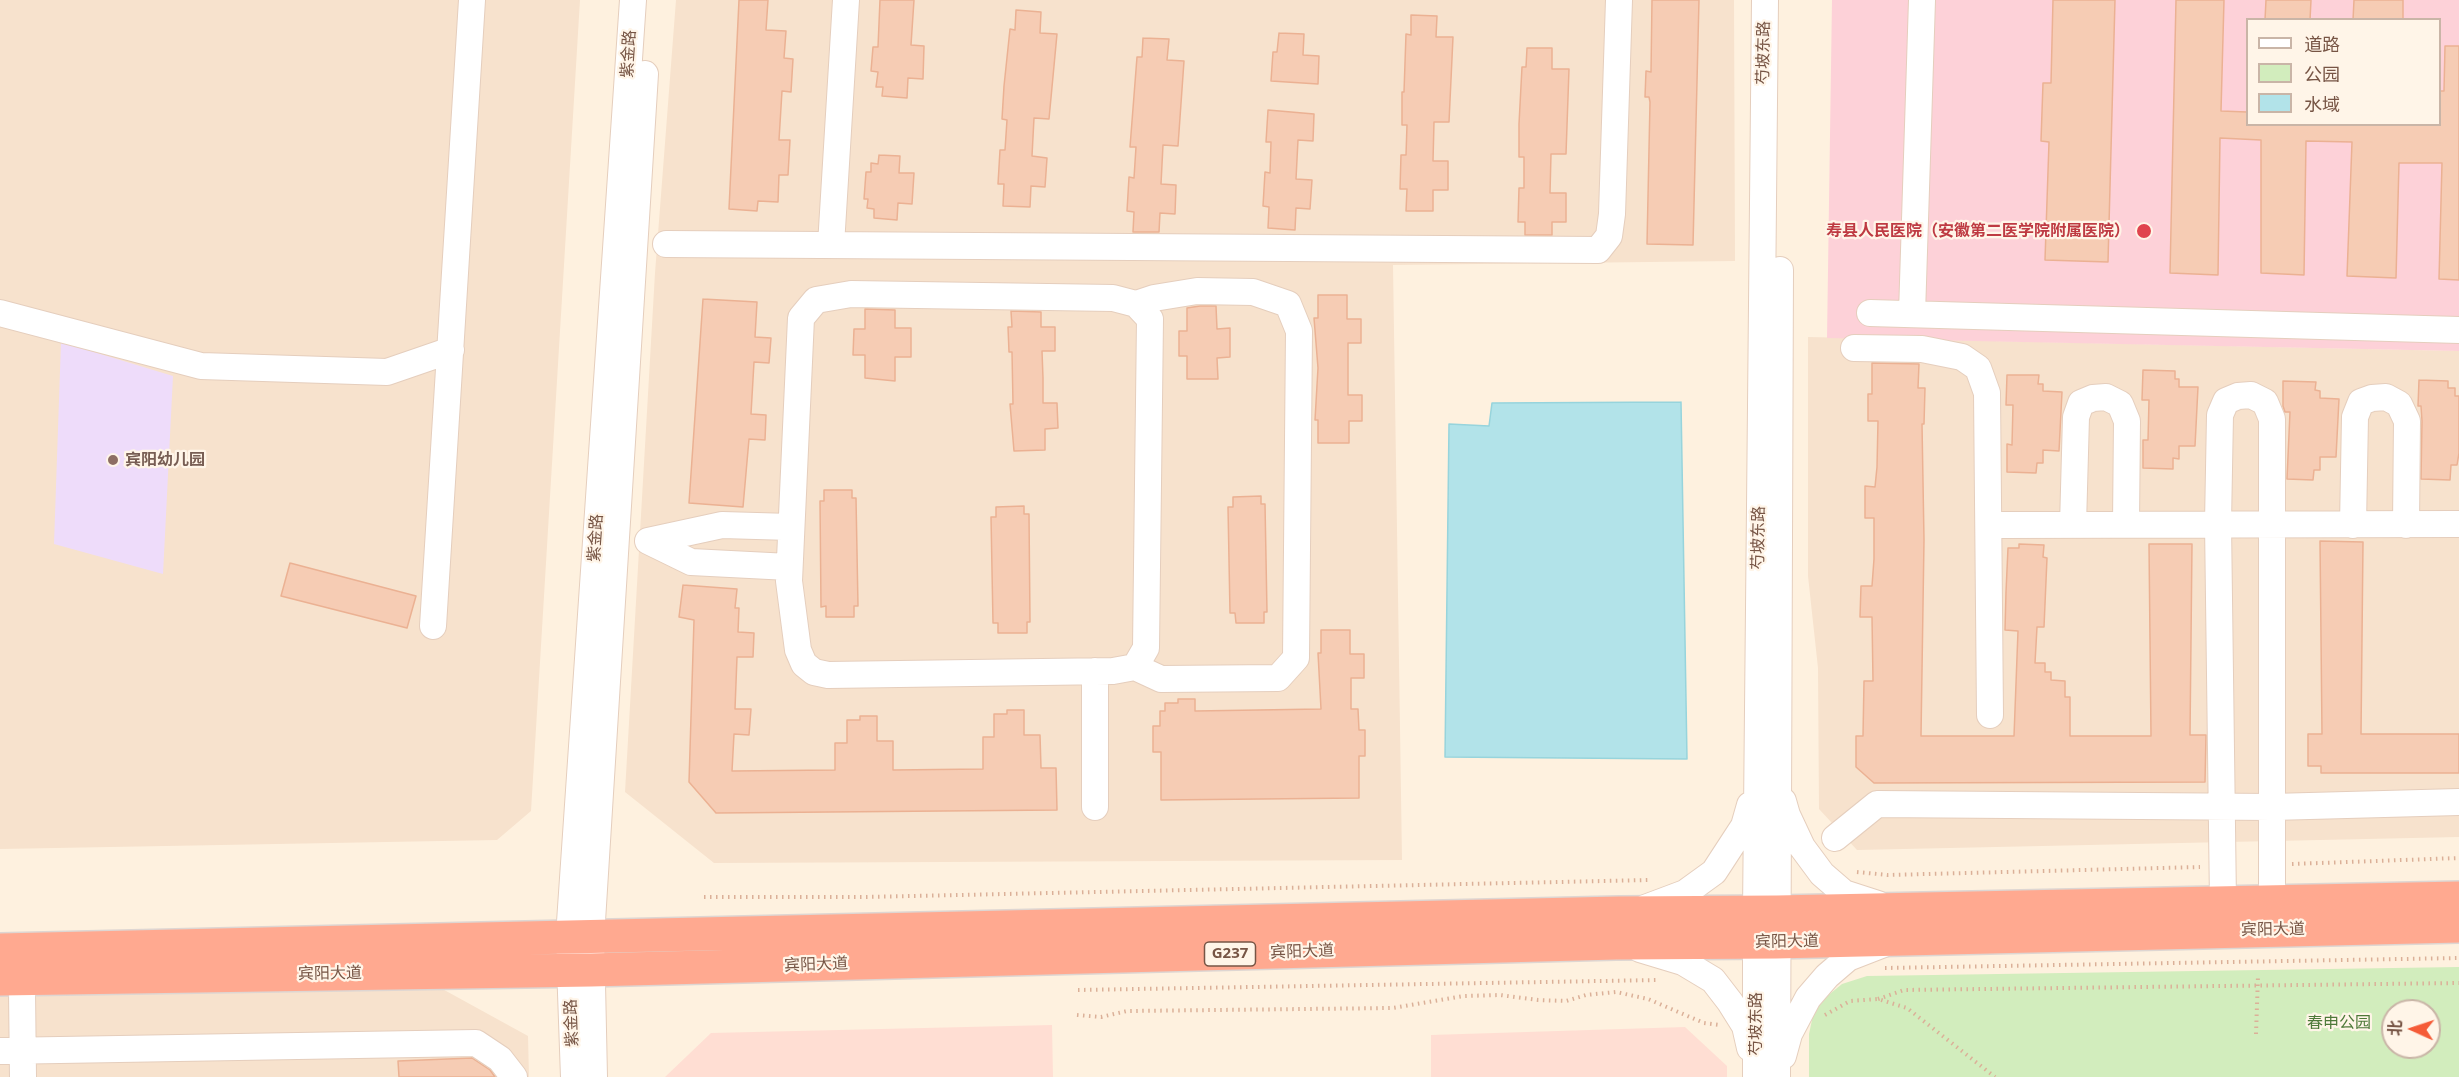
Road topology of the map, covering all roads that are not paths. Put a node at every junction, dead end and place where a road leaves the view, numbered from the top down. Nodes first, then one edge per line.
1 (472, 0) edge
2 (633, 0) edge
3 (650, 0) edge
4 (846, 0) edge
5 (1619, 0) edge
6 (1765, 0) edge
7 (1781, 0) edge
8 (1922, 0) edge
9 (666, 244) dead end
10 (831, 245) junction
11 (1136, 304) junction
12 (0, 313) edge
13 (1870, 313) dead end
14 (1912, 314) junction
15 (2459, 330) edge
16 (1854, 348) dead end
17 (450, 350) junction
18 (2126, 524) junction
19 (2459, 524) edge
20 (1998, 525) dead end
21 (2073, 525) junction
22 (2352, 525) dead end
23 (2406, 525) dead end
24 (791, 527) junction
25 (789, 567) junction
26 (433, 626) dead end
27 (1135, 667) junction
28 (1095, 671) junction
29 (1990, 716) dead end
30 (1767, 779) junction
31 (2459, 802) edge
32 (1095, 807) dead end
33 (2222, 807) junction
34 (2272, 807) junction
35 (1835, 838) dead end
36 (2459, 898) edge
37 (2272, 901) junction
38 (2223, 903) junction
39 (1904, 924) junction
40 (2459, 926) edge
41 (1766, 927) junction
42 (1618, 928) junction
43 (580, 937) junction
44 (0, 950) edge
45 (581, 971) junction
46 (11, 985) edge
47 (12, 1051) edge
48 (1767, 1076) edge
49 (23, 1077) edge
50 (514, 1077) edge
51 (574, 1077) edge
52 (594, 1077) edge

1 - 17 street
2 - 43 street, 紫金路
3 - 43 street, 紫金路
4 - 10 street
5 - 10 street
6 - 30 street, 芍坡东路
7 - 30 street, 芍坡东路
8 - 14 street
9 - 10 street
11 - 24 street
11 - 27 street
11 - 27 street
12 - 17 street
13 - 14 street
14 - 15 street
16 - 29 street
17 - 26 street
18 - 19 street
18 - 21 street
18 - 21 street
20 - 21 street
22 - 23 street
24 - 25 street
24 - 25 street
25 - 28 street
27 - 28 street
28 - 32 street
30 - 39 street
30 - 41 street, 芍坡东路
30 - 42 street
31 - 34 street
33 - 34 street
33 - 34 street
33 - 35 street
33 - 38 street
34 - 37 street
36 - 37 highway, 宾阳大道 / G237
37 - 38 highway, 宾阳大道 / G237
38 - 39 highway, 宾阳大道 / G237
39 - 40 highway, 宾阳大道 / G237
39 - 41 highway, 宾阳大道 / G237
39 - 48 street
41 - 42 highway, 宾阳大道 / G237
41 - 48 street, 芍坡东路
42 - 43 highway, 宾阳大道 / G237
42 - 45 highway, 宾阳大道 / G237
42 - 48 street
43 - 44 highway, 宾阳大道 / G237
43 - 45 street, 紫金路
45 - 46 highway, 宾阳大道 / G237
45 - 51 street, 紫金路
45 - 52 street, 紫金路
46 - 47 street
47 - 49 street
47 - 50 street

